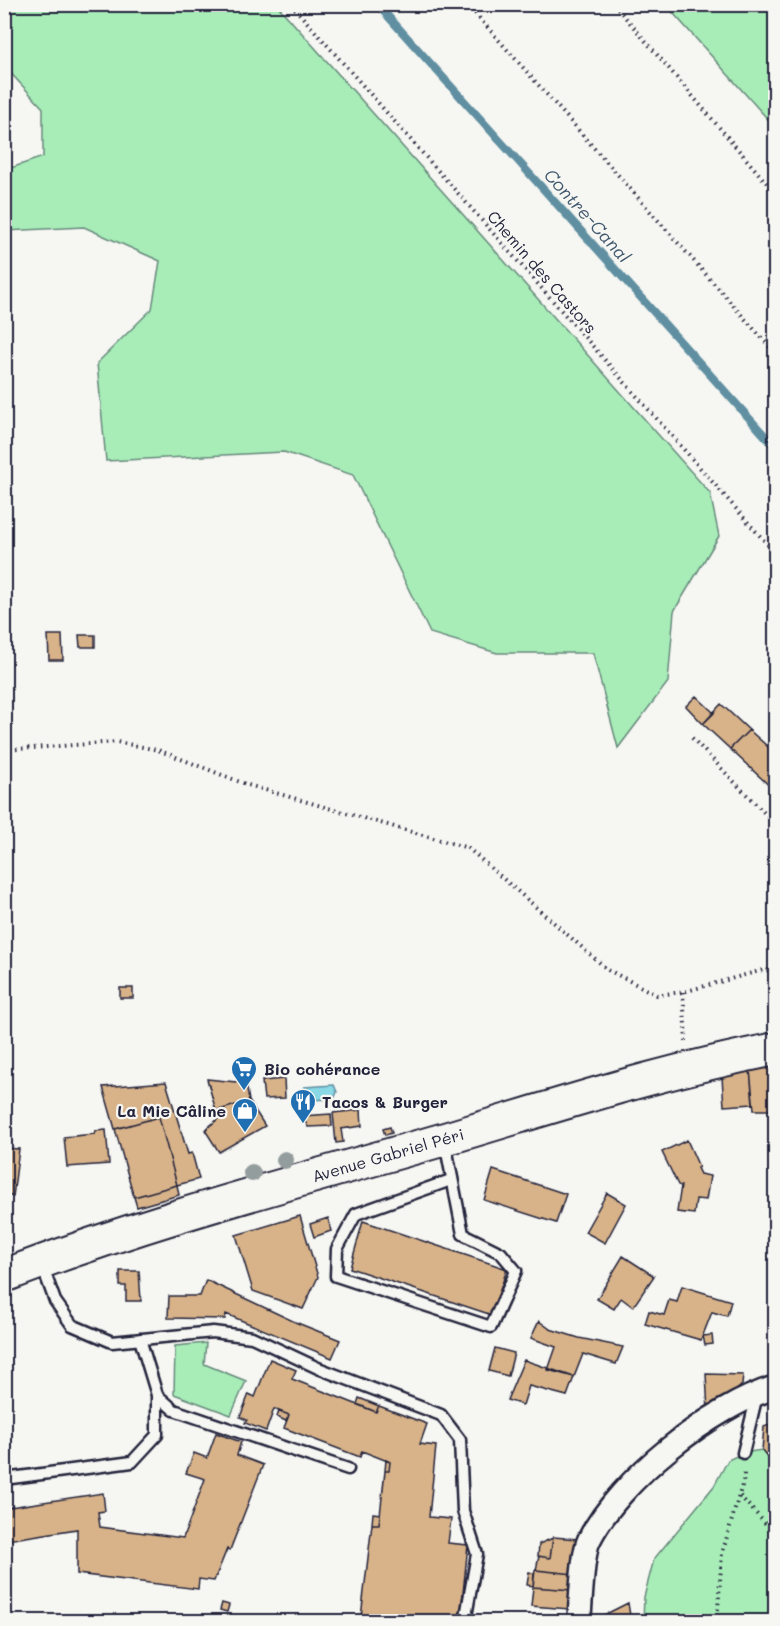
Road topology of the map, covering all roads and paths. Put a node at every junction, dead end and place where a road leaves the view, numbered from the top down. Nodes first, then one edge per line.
1 (291, 4) edge
2 (467, 4) edge
3 (614, 4) edge
4 (776, 194) edge
5 (776, 354) edge
6 (776, 554) edge
7 (692, 738) dead end
8 (4, 750) edge
9 (776, 825) edge
10 (776, 971) edge
11 (776, 1049) edge
12 (444, 1139) junction
13 (451, 1180) junction
14 (41, 1262) junction
15 (4, 1276) edge
16 (140, 1339) junction
17 (766, 1390) edge
18 (157, 1395) junction
19 (743, 1454) joint
20 (348, 1469) dead end
21 (4, 1479) edge
22 (740, 1496) junction
23 (776, 1534) edge
24 (465, 1622) edge
25 (579, 1622) edge
26 (717, 1622) edge

1 - 6 path, Chemin des Castors
2 - 5 path
3 - 4 path
7 - 9 path
8 - 10 path
11 - 12 main road, Avenue Gabriel Péri
12 - 13 lane
12 - 14 main road, Avenue Gabriel Péri
13 - 13 lane
14 - 15 main road, Avenue Gabriel Péri
14 - 16 lane
16 - 18 lane
16 - 24 lane
17 - 19 lane
17 - 25 street
18 - 20 lane
18 - 21 lane
19 - 22 path
22 - 23 path
22 - 26 path

